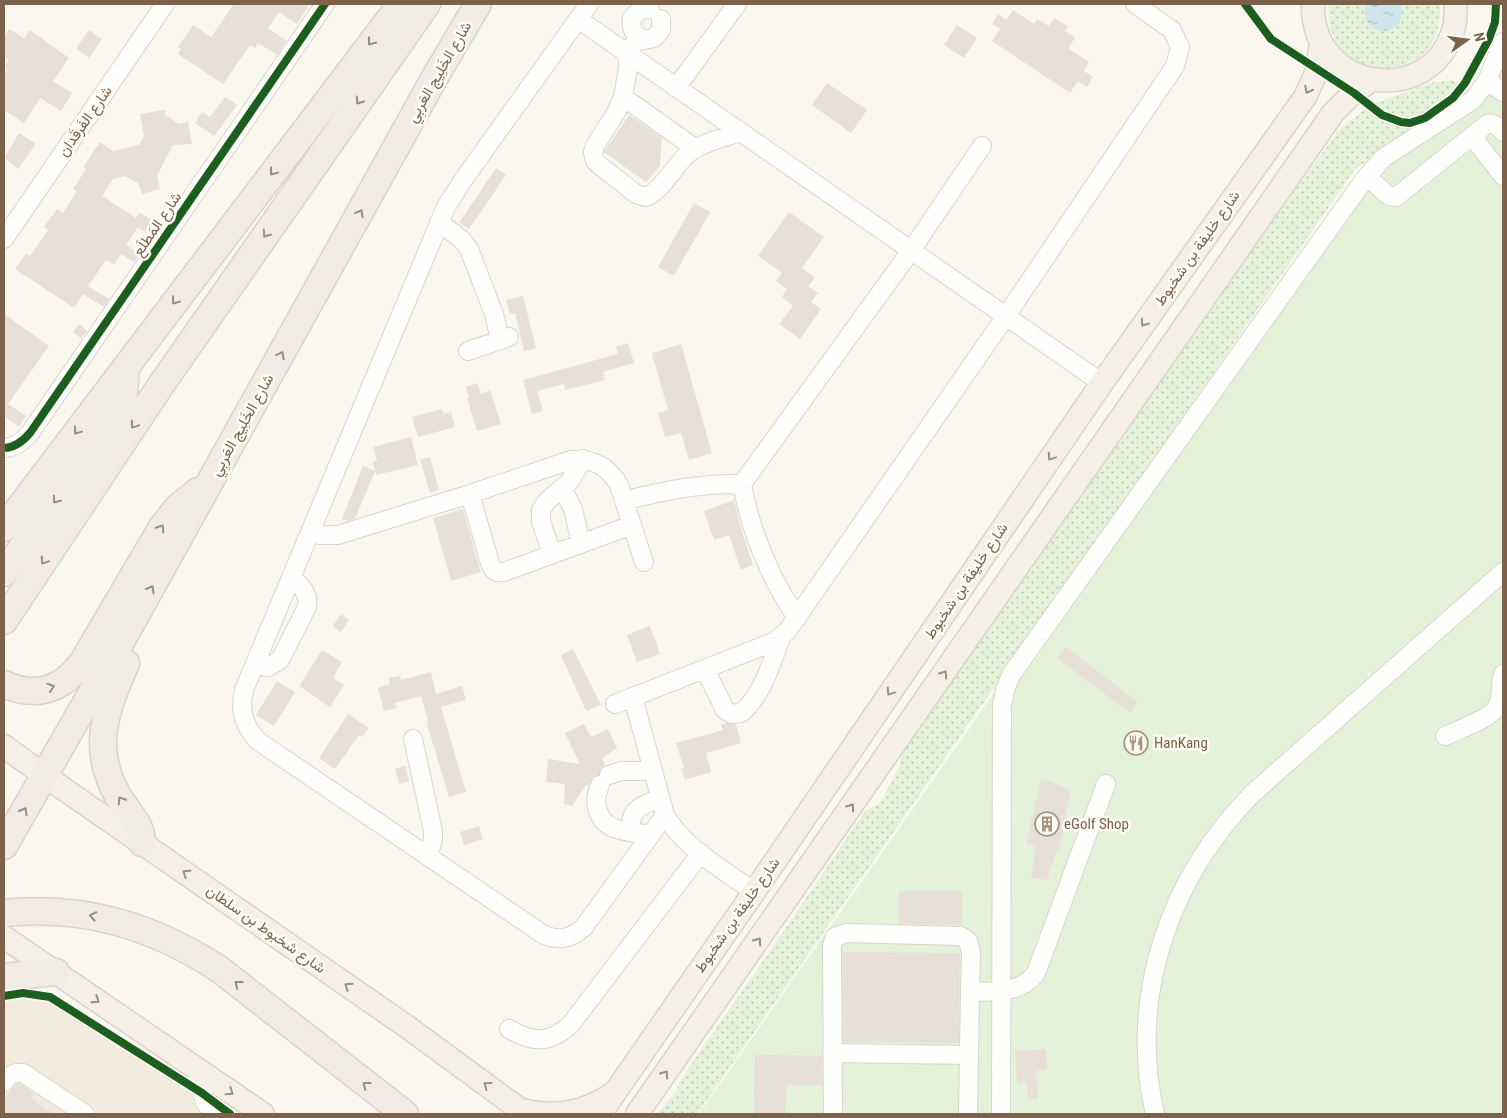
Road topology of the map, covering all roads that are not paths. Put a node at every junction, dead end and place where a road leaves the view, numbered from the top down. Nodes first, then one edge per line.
1 (166, 4) edge
2 (325, 4) edge
3 (401, 4) edge
4 (427, 4) edge
5 (478, 4) edge
6 (589, 4) edge
7 (737, 4) edge
8 (1136, 4) edge
9 (1312, 4) edge
10 (1456, 4) edge
11 (578, 19) junction
12 (638, 37) junction
13 (1503, 42) edge
14 (1321, 44) junction
15 (628, 54) junction
16 (1371, 80) junction
17 (1487, 81) junction
18 (676, 88) junction
19 (1503, 92) edge
20 (623, 97) junction
21 (740, 132) junction
22 (1503, 132) edge
23 (1472, 136) junction
24 (982, 146) dead end
25 (696, 149) junction
26 (1503, 176) edge
27 (1367, 177) junction
28 (440, 222) junction
29 (4, 239) edge
30 (910, 252) junction
31 (1006, 316) junction
32 (468, 351) dead end
33 (126, 367) junction
34 (1102, 383) junction
35 (4, 448) edge
36 (583, 459) junction
37 (742, 484) junction
38 (209, 485) junction
39 (562, 488) junction
40 (470, 494) junction
41 (624, 501) junction
42 (632, 525) junction
43 (4, 528) edge
44 (311, 531) junction
45 (581, 544) junction
46 (552, 554) junction
47 (644, 562) dead end
48 (1503, 572) edge
49 (4, 573) edge
50 (291, 578) junction
51 (797, 618) junction
52 (4, 621) edge
53 (127, 631) junction
54 (782, 638) junction
55 (255, 665) junction
56 (705, 669) junction
57 (1503, 674) edge
58 (4, 684) edge
59 (633, 697) junction
60 (615, 704) dead end
61 (1445, 736) dead end
62 (413, 739) dead end
63 (4, 746) edge
64 (653, 771) junction
65 (45, 776) junction
66 (1106, 784) dead end
67 (660, 798) junction
68 (665, 815) junction
69 (632, 832) junction
70 (651, 834) junction
71 (142, 843) junction
72 (4, 846) edge
73 (701, 853) junction
74 (428, 856) junction
75 (754, 892) junction
76 (4, 913) edge
77 (4, 936) edge
78 (56, 972) junction
79 (4, 977) edge
80 (1002, 991) junction
81 (970, 992) junction
82 (509, 1029) dead end
83 (832, 1053) junction
84 (969, 1055) junction
85 (196, 1068) junction
86 (4, 1082) edge
87 (614, 1092) junction
88 (522, 1112) edge
89 (639, 1113) edge
90 (85, 1114) edge
91 (213, 1114) edge
92 (263, 1114) edge
93 (405, 1114) edge
94 (600, 1114) edge
95 (833, 1114) edge
96 (968, 1114) edge
97 (1001, 1114) edge
98 (1155, 1114) edge

1 - 29 street, شارع الفَرقَدان
2 - 35 street, شارع المَطلَع
3 -> 33 highway
4 -> 52 highway
38 -> 5 highway, شارع الخَلِيج العَربِي
6 - 11 street
7 - 18 street
8 - 31 street
9 - 14 main road
10 - 16 main road
11 - 15 street
11 - 28 street
12 - 12 street
12 - 15 street
13 - 17 street
14 - 16 main road
14 -> 34 main road, شارع خليفة بن شخبوط
15 - 18 street
15 - 20 street
89 -> 16 main road
17 - 19 street
17 - 27 street
18 - 21 street
20 - 25 street
20 - 25 street
21 - 25 street
21 - 30 street
22 - 23 street
23 - 26 street
23 - 27 street
24 - 30 street
27 - 80 street
28 - 32 street
28 - 44 street
30 - 31 street
30 - 37 street
31 - 34 street
31 - 51 street
33 -> 43 highway
33 -> 49 highway
34 -> 75 main road, شارع خليفة بن شخبوط
36 - 39 street
36 - 40 street
36 - 41 street
37 - 41 street
37 - 51 street
53 -> 38 highway, شارع الخَلِيج العَربِي
58 -> 38 highway
39 - 45 street
39 - 46 street
40 - 44 street
40 - 46 street
41 - 42 street
42 - 45 street
42 - 47 street
44 - 50 street
45 - 46 street
48 - 98 street
50 - 55 street
50 - 55 street
51 - 54 street
53 - 65 highway, شارع الخَلِيج العَربِي
71 -> 53 highway
54 - 56 street
54 - 56 street
55 - 74 street
56 - 59 street
57 - 61 street
59 - 60 street
59 - 64 street
62 - 74 street
63 - 65 main road, شارع شخبوط بن سلطان
64 - 67 street
64 - 69 street
65 - 71 main road, شارع شخبوط بن سلطان
72 -> 65 highway, شارع الخَلِيج العَربِي
66 - 80 street
67 - 68 street
67 - 69 street
68 - 70 street
68 - 73 street
69 - 70 street
70 - 74 street
88 -> 71 main road, شارع شخبوط بن سلطان
73 - 75 street
73 - 82 street
75 - 87 main road, شارع خليفة بن شخبوط
93 -> 76 highway
77 - 78 main road
78 - 79 highway
78 -> 85 main road
80 - 81 street
80 - 97 street
81 - 83 street
81 - 84 street
83 - 84 street
83 - 95 street
84 - 96 street
85 - 91 street
85 -> 92 main road
86 - 90 street
87 - 88 main road
87 - 94 main road, شارع خليفة بن شخبوط

